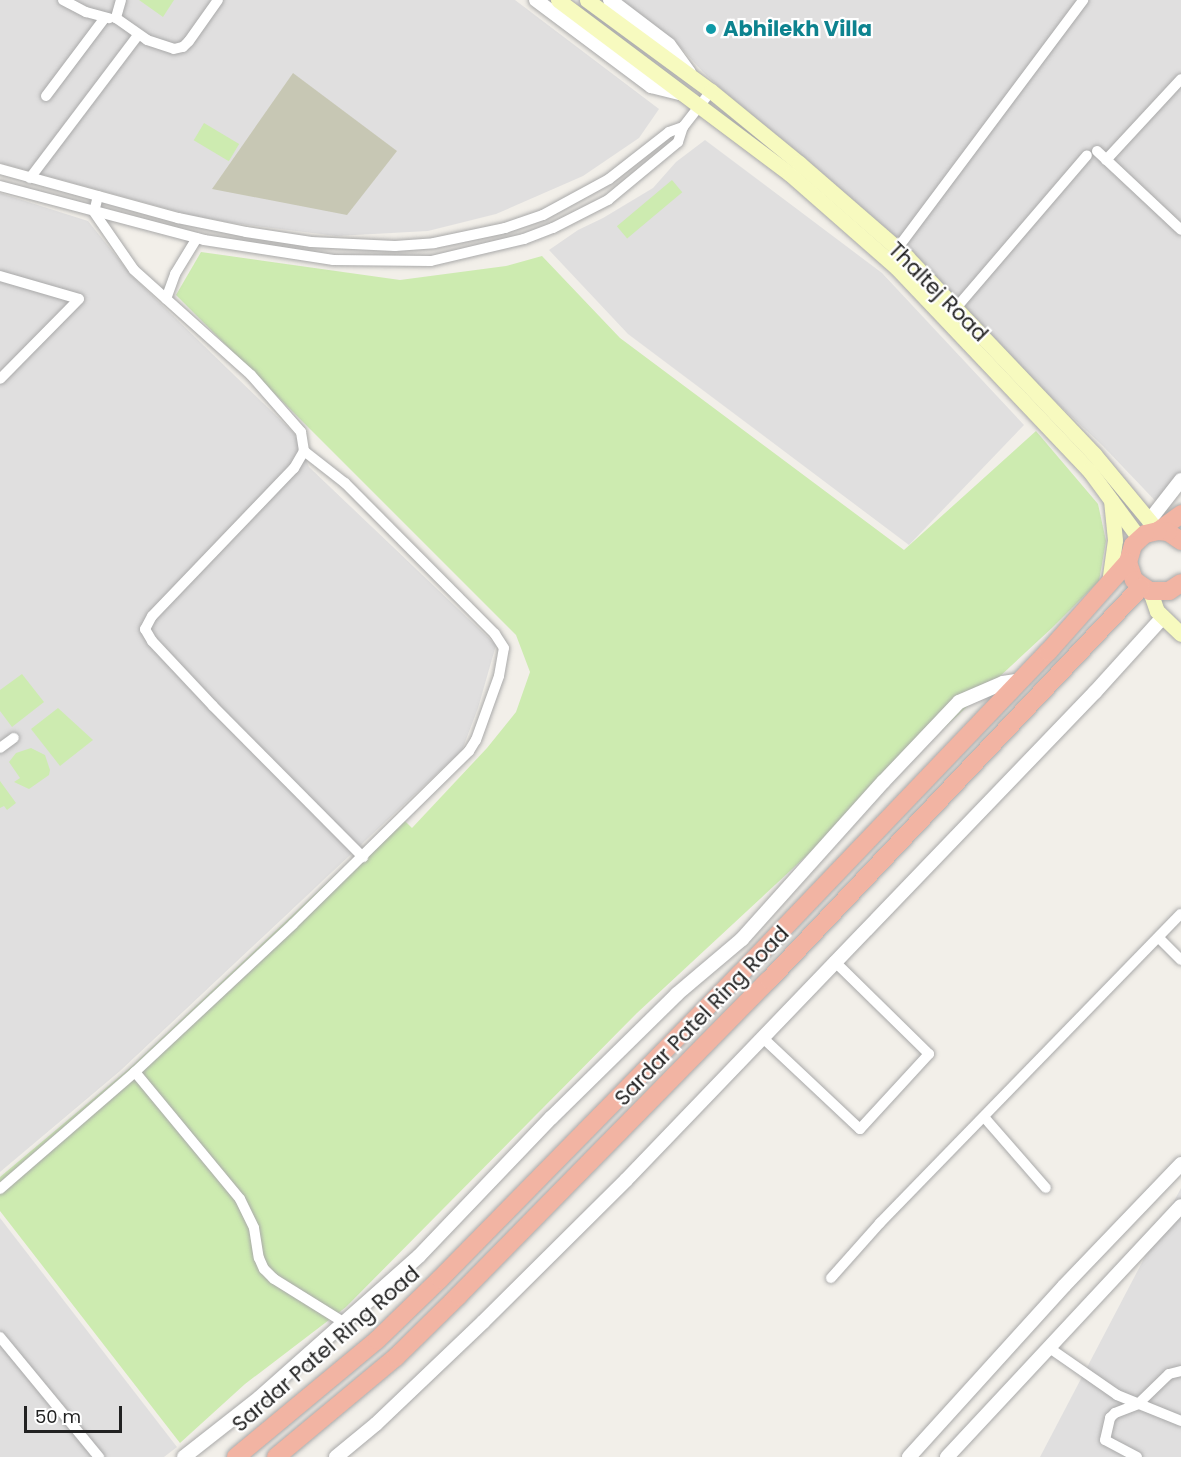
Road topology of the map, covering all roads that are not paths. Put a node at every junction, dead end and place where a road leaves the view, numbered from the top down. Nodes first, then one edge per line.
1 (63, 0) edge
2 (122, 0) edge
3 (218, 0) edge
4 (536, 0) edge
5 (558, 0) edge
6 (587, 0) edge
7 (610, 0) edge
8 (1083, 0) edge
9 (110, 18) junction
10 (138, 36) junction
11 (693, 78) junction
12 (1181, 79) edge
13 (711, 91) junction
14 (682, 94) junction
15 (46, 96) dead end
16 (699, 107) junction
17 (683, 127) junction
18 (1106, 160) junction
19 (0, 169) edge
20 (30, 178) junction
21 (0, 186) edge
22 (98, 196) junction
23 (94, 212) junction
24 (1181, 230) edge
25 (197, 238) junction
26 (893, 255) junction
27 (0, 276) edge
28 (166, 299) junction
29 (956, 308) junction
30 (0, 379) edge
31 (304, 451) junction
32 (1181, 480) edge
33 (1111, 500) junction
34 (1181, 514) edge
35 (1153, 526) junction
36 (1139, 538) junction
37 (1181, 541) edge
38 (1128, 562) junction
39 (1181, 583) edge
40 (1108, 586) junction
41 (1145, 589) junction
42 (1162, 618) junction
43 (1181, 634) edge
44 (1021, 680) junction
45 (14, 738) dead end
46 (0, 748) edge
47 (363, 857) junction
48 (1181, 914) edge
49 (1159, 938) junction
50 (1181, 960) edge
51 (834, 961) junction
52 (763, 1038) junction
53 (135, 1072) junction
54 (984, 1117) junction
55 (1181, 1164) edge
56 (0, 1188) edge
57 (1046, 1188) dead end
58 (1181, 1206) edge
59 (831, 1278) dead end
60 (345, 1323) junction
61 (0, 1337) edge
62 (1048, 1347) junction
63 (1181, 1371) edge
64 (1138, 1404) junction
65 (1181, 1421) edge
66 (99, 1457) edge
67 (184, 1457) edge
68 (236, 1457) edge
69 (276, 1457) edge
70 (336, 1457) edge
71 (909, 1457) edge
72 (947, 1457) edge
73 (1137, 1457) edge

1 - 9 street
2 - 9 street
3 - 10 street
4 - 14 street
5 - 14 main road
6 - 11 main road, Thaltej Road
7 - 11 street
8 - 26 street
9 - 10 street
9 - 15 street
10 - 20 street
11 - 13 main road, Thaltej Road
12 - 18 street
13 - 16 street
13 - 26 main road, Thaltej Road
14 - 16 main road
16 - 17 street
16 - 26 main road
17 - 22 street
17 - 25 street
18 - 24 street
18 - 29 street
19 - 20 street
20 - 22 street
21 - 23 street
22 - 23 street
23 - 25 street
23 - 28 street
25 - 28 street
26 - 29 main road, Thaltej Road
26 - 33 main road
27 - 30 street
28 - 31 street
29 - 35 main road, Thaltej Road
31 - 47 street
31 - 47 street
32 - 35 street
33 - 36 main road
33 - 40 main road
34 - 35 highway
35 - 36 highway
35 - 37 highway
36 - 38 highway, Sardar Patel Ring Road
38 - 40 highway, Sardar Patel Ring Road
38 - 41 highway
39 - 41 highway
40 - 44 highway, Sardar Patel Ring Road
41 - 42 main road
41 - 69 highway, Sardar Patel Ring Road
42 - 43 main road
42 - 51 street
44 - 60 street, Sardar Patel Ring Road
44 - 68 highway, Sardar Patel Ring Road
45 - 46 street
47 - 53 street
48 - 49 street
49 - 50 street
49 - 54 street
51 - 52 street
51 - 52 street
52 - 70 street
53 - 56 street
53 - 60 street
54 - 57 street
54 - 59 street
55 - 71 street
58 - 62 street
60 - 67 street, Sardar Patel Ring Road
61 - 66 street
62 - 64 street
62 - 72 street
63 - 64 street
64 - 65 street
64 - 73 street

